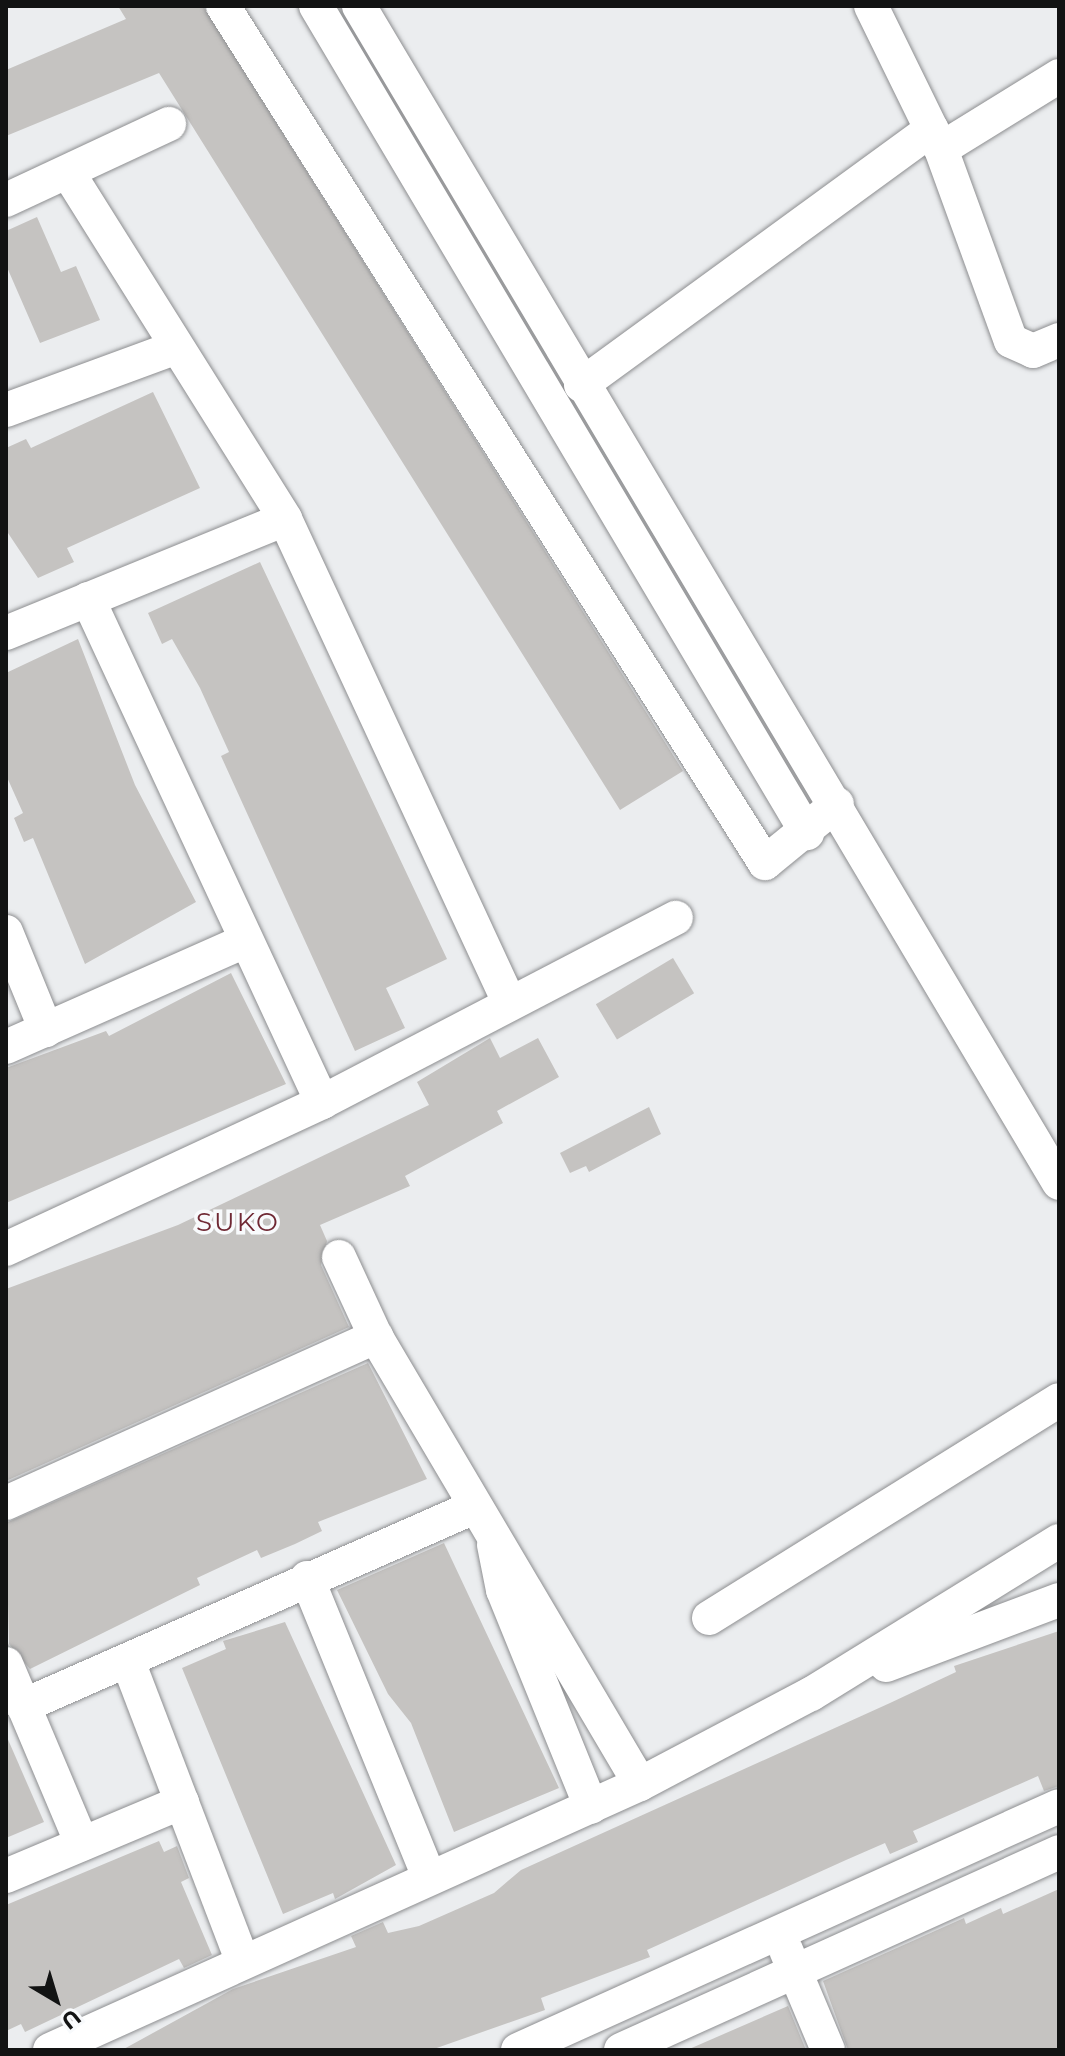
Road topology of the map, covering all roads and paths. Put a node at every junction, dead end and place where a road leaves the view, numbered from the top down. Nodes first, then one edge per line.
1 (223, 6) edge
2 (316, 6) edge
3 (359, 6) edge
4 (871, 6) edge
5 (1059, 76) edge
6 (169, 124) dead end
7 (936, 139) junction
8 (69, 174) junction
9 (6, 200) edge
10 (1059, 340) edge
11 (177, 347) junction
12 (581, 385) junction
13 (6, 410) edge
14 (285, 519) junction
15 (88, 599) junction
16 (6, 633) edge
17 (837, 804) junction
18 (807, 833) junction
19 (676, 918) dead end
20 (6, 932) edge
21 (245, 941) junction
22 (509, 1002) junction
23 (46, 1030) junction
24 (6, 1047) edge
25 (322, 1102) junction
26 (1059, 1183) edge
27 (6, 1249) edge
28 (339, 1257) dead end
29 (376, 1337) junction
30 (1059, 1400) edge
31 (6, 1503) edge
32 (475, 1507) junction
33 (492, 1537) junction
34 (1059, 1541) edge
35 (307, 1578) junction
36 (1059, 1600) edge
37 (709, 1618) dead end
38 (6, 1664) edge
39 (129, 1664) junction
40 (811, 1694) junction
41 (23, 1706) junction
42 (640, 1784) junction
43 (182, 1802) junction
44 (1059, 1806) edge
45 (591, 1807) junction
46 (82, 1844) junction
47 (1059, 1852) edge
48 (6, 1876) edge
49 (429, 1877) junction
50 (779, 1935) junction
51 (242, 1960) junction
52 (796, 1971) junction
53 (50, 2050) edge
54 (518, 2050) edge
55 (621, 2050) edge
56 (828, 2050) edge

1 - 18 street
2 - 18 street
3 - 12 street
4 - 7 street
5 - 7 street
6 - 8 street
7 - 10 street
7 - 12 street
8 - 9 street
8 - 11 street
11 - 13 street
11 - 14 street
12 - 17 street
14 - 15 street
14 - 22 street
15 - 16 street
15 - 21 street
17 - 18 street
17 - 26 street
19 - 22 street
20 - 23 street
21 - 23 street
21 - 25 street
22 - 25 street
23 - 24 street
25 - 27 street
28 - 29 street
29 - 31 street
29 - 32 street
30 - 37 street
32 - 33 street
32 - 35 street
33 - 42 street
33 - 45 street
34 - 40 street
35 - 39 street
35 - 49 street
36 - 40 street
38 - 41 street
39 - 41 street
39 - 43 street
40 - 42 street
41 - 46 street
42 - 45 street
43 - 46 street
43 - 51 street
44 - 50 street
45 - 49 street
46 - 48 street
47 - 52 street
49 - 51 street
50 - 52 street
50 - 54 street
51 - 53 street
52 - 55 street
52 - 56 street

